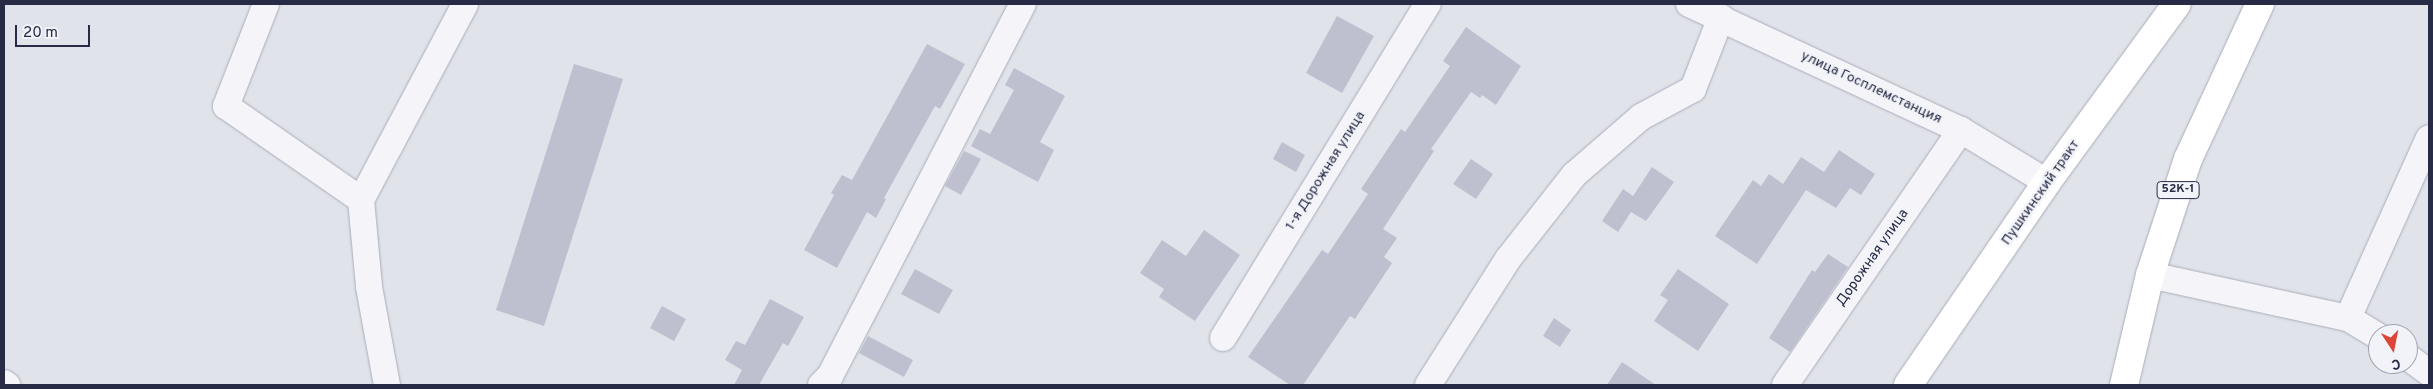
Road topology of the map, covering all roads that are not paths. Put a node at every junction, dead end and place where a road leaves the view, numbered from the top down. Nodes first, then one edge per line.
1 (266, 4) edge
2 (465, 4) edge
3 (1023, 4) edge
4 (1428, 4) edge
5 (2177, 4) edge
6 (2260, 4) edge
7 (1706, 9) edge
8 (1961, 130) junction
9 (2429, 138) edge
10 (2048, 182) junction
11 (361, 200) junction
12 (2150, 275) junction
13 (2348, 318) junction
14 (2368, 330) edge
15 (1223, 338) dead end
16 (2418, 365) edge
17 (2429, 374) edge
18 (4, 383) edge
19 (7, 385) edge
20 (388, 385) edge
21 (821, 385) edge
22 (1428, 385) edge
23 (1785, 385) edge
24 (1908, 385) edge
25 (2124, 385) edge

1 - 11 street
2 - 11 street
3 - 21 street
4 - 15 street, 1-я Дорожная улица
5 - 10 main road, Пушкинский тракт
6 - 12 main road, 52К-1
7 - 8 street, улица Госплемстанция
7 - 22 street
8 - 10 street, улица Госплемстанция
8 - 23 street, Дорожная улица
9 - 13 street
10 - 24 main road, Пушкинский тракт
11 - 20 street
12 - 13 street
12 - 25 main road, 52К-1
13 - 14 street
16 - 17 street
18 - 19 street

